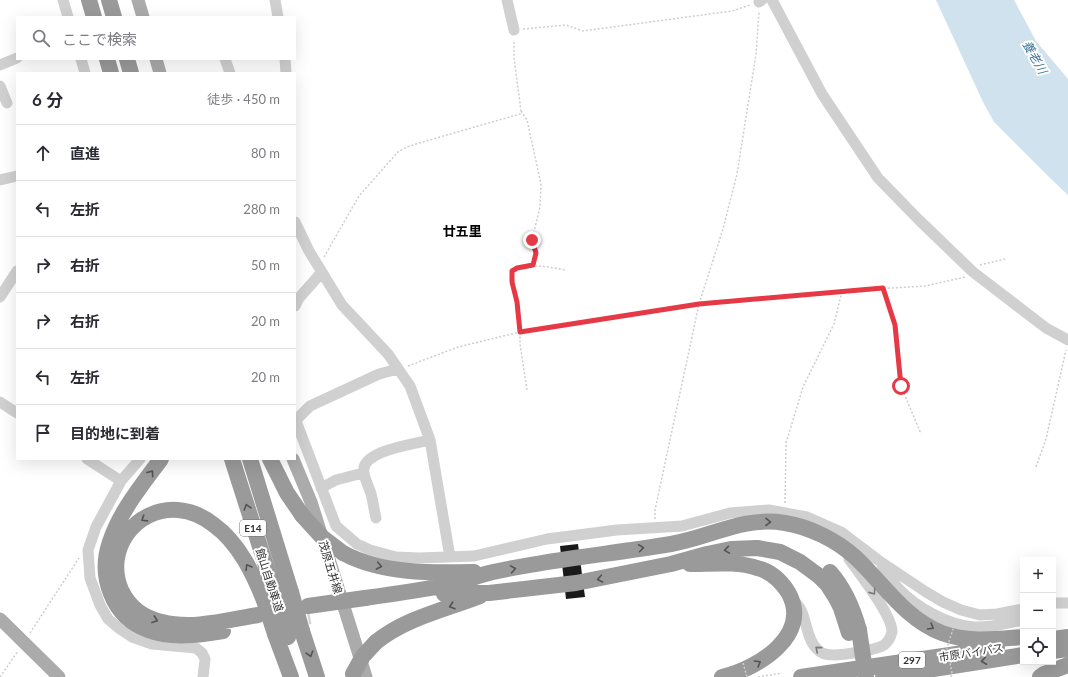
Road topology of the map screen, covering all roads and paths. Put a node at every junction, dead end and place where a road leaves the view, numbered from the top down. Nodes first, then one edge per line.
1 (63, 0) edge
2 (89, 0) edge
3 (109, 0) edge
4 (138, 0) edge
5 (275, 0) edge
6 (507, 0) edge
7 (772, 0) edge
8 (761, 1) edge
9 (68, 16) edge
10 (94, 16) edge
11 (114, 16) edge
12 (143, 16) edge
13 (278, 16) edge
14 (514, 30) junction
15 (16, 58) edge
16 (81, 60) edge
17 (107, 60) edge
18 (127, 60) edge
19 (156, 60) edge
20 (224, 60) edge
21 (285, 60) edge
22 (0, 65) edge
23 (85, 72) edge
24 (111, 72) edge
25 (131, 72) edge
26 (160, 72) edge
27 (230, 72) edge
28 (286, 72) edge
29 (0, 86) edge
30 (7, 103) dead end
31 (521, 111) junction
32 (16, 176) edge
33 (0, 180) edge
34 (296, 224) edge
35 (1005, 259) dead end
36 (533, 265) junction
37 (320, 269) junction
38 (976, 269) junction
39 (566, 270) dead end
40 (16, 273) edge
41 (883, 288) junction
42 (842, 291) junction
43 (0, 297) edge
44 (296, 304) edge
45 (699, 304) junction
46 (520, 332) junction
47 (1067, 345) edge
48 (398, 369) junction
49 (527, 390) dead end
50 (0, 402) edge
51 (16, 412) edge
52 (296, 420) edge
53 (296, 424) edge
54 (921, 434) dead end
55 (430, 440) junction
56 (89, 460) edge
57 (139, 460) edge
58 (160, 460) edge
59 (232, 460) edge
60 (250, 460) edge
61 (270, 460) edge
62 (292, 460) edge
63 (1036, 467) dead end
64 (363, 473) junction
65 (122, 482) junction
66 (320, 488) junction
67 (784, 512) junction
68 (376, 518) dead end
69 (654, 528) junction
70 (674, 544) junction
71 (843, 548) junction
72 (88, 550) junction
73 (450, 557) junction
74 (878, 560) junction
75 (671, 564) junction
76 (492, 572) junction
77 (489, 592) junction
78 (790, 596) junction
79 (365, 602) junction
80 (1056, 603) edge
81 (1068, 603) edge
82 (1020, 610) edge
83 (309, 611) tunnel mouth
84 (277, 617) junction
85 (0, 619) edge
86 (1020, 620) edge
87 (952, 629) dead end
88 (854, 632) junction
89 (1020, 637) edge
90 (24, 642) junction
91 (1020, 644) edge
92 (1020, 655) edge
93 (743, 663) dead end
94 (1068, 665) edge
95 (782, 673) dead end
96 (357, 676) edge
97 (0, 677) edge
98 (59, 677) edge
99 (202, 677) edge
100 (291, 677) edge
101 (301, 677) edge
102 (317, 677) edge
103 (722, 677) edge
104 (748, 677) edge
105 (756, 677) edge
106 (801, 677) edge
107 (855, 677) edge
108 (866, 677) edge
109 (883, 677) edge
110 (951, 677) edge
111 (1040, 677) edge

1 - 9 street
2 - 10 highway
3 - 11 highway
4 - 12 main road
5 - 13 street
6 - 14 street
7 - 38 street
8 - 14 path
8 - 45 path
14 - 31 path
15 - 22 street
16 - 23 street
17 - 24 highway
18 - 25 highway
19 - 26 main road
20 - 27 street
21 - 28 street
29 - 30 street
31 - 36 path
31 - 37 path
32 - 33 street
34 - 37 street
35 - 38 path
36 - 39 path
36 - 46 path
37 - 44 street
37 - 48 street
38 - 41 path
38 - 47 street
40 - 43 street
41 - 42 path
41 - 54 path
42 - 45 path
42 - 67 path
45 - 46 path
45 - 69 path
46 - 48 path
46 - 49 path
47 - 63 path
48 - 52 street
48 - 55 street
50 - 51 street
53 - 66 street
55 - 64 street
55 - 73 street
56 - 65 street
57 - 65 street
84 -> 58 highway
84 -> 59 highway, 館山自動車道 / E14
60 - 84 highway, 館山自動車道 / E14
61 -> 76 highway, bridge
62 - 96 main road, 茂原五井線
64 - 66 street
64 - 68 street
65 - 72 street
66 - 73 street
67 - 69 street
67 - 74 street
69 - 73 street
70 -> 71 highway
76 -> 70 highway
70 - 88 highway
71 -> 78 street
71 -> 89 highway
72 - 90 path
72 - 99 street
74 - 82 street
74 - 86 street
75 -> 77 highway
75 - 78 highway
88 -> 75 highway
76 - 79 highway
77 - 79 highway
77 -> 96 highway, bridge
103 -> 78 highway
79 - 83 highway
80 - 81 street
84 -> 84 highway
84 - 100 highway
84 - 101 highway, 館山自動車道 / E14
84 -> 102 highway, 館山自動車道 / E14
85 - 90 main road
87 - 110 path, bridge
88 - 107 highway
88 - 108 highway, bridge
90 - 97 path
90 - 98 main road
91 - 106 highway, 市原バイパス / 297
92 -> 109 highway, 市原バイパス / 297
93 - 104 path, bridge
94 - 111 highway
95 - 105 path

